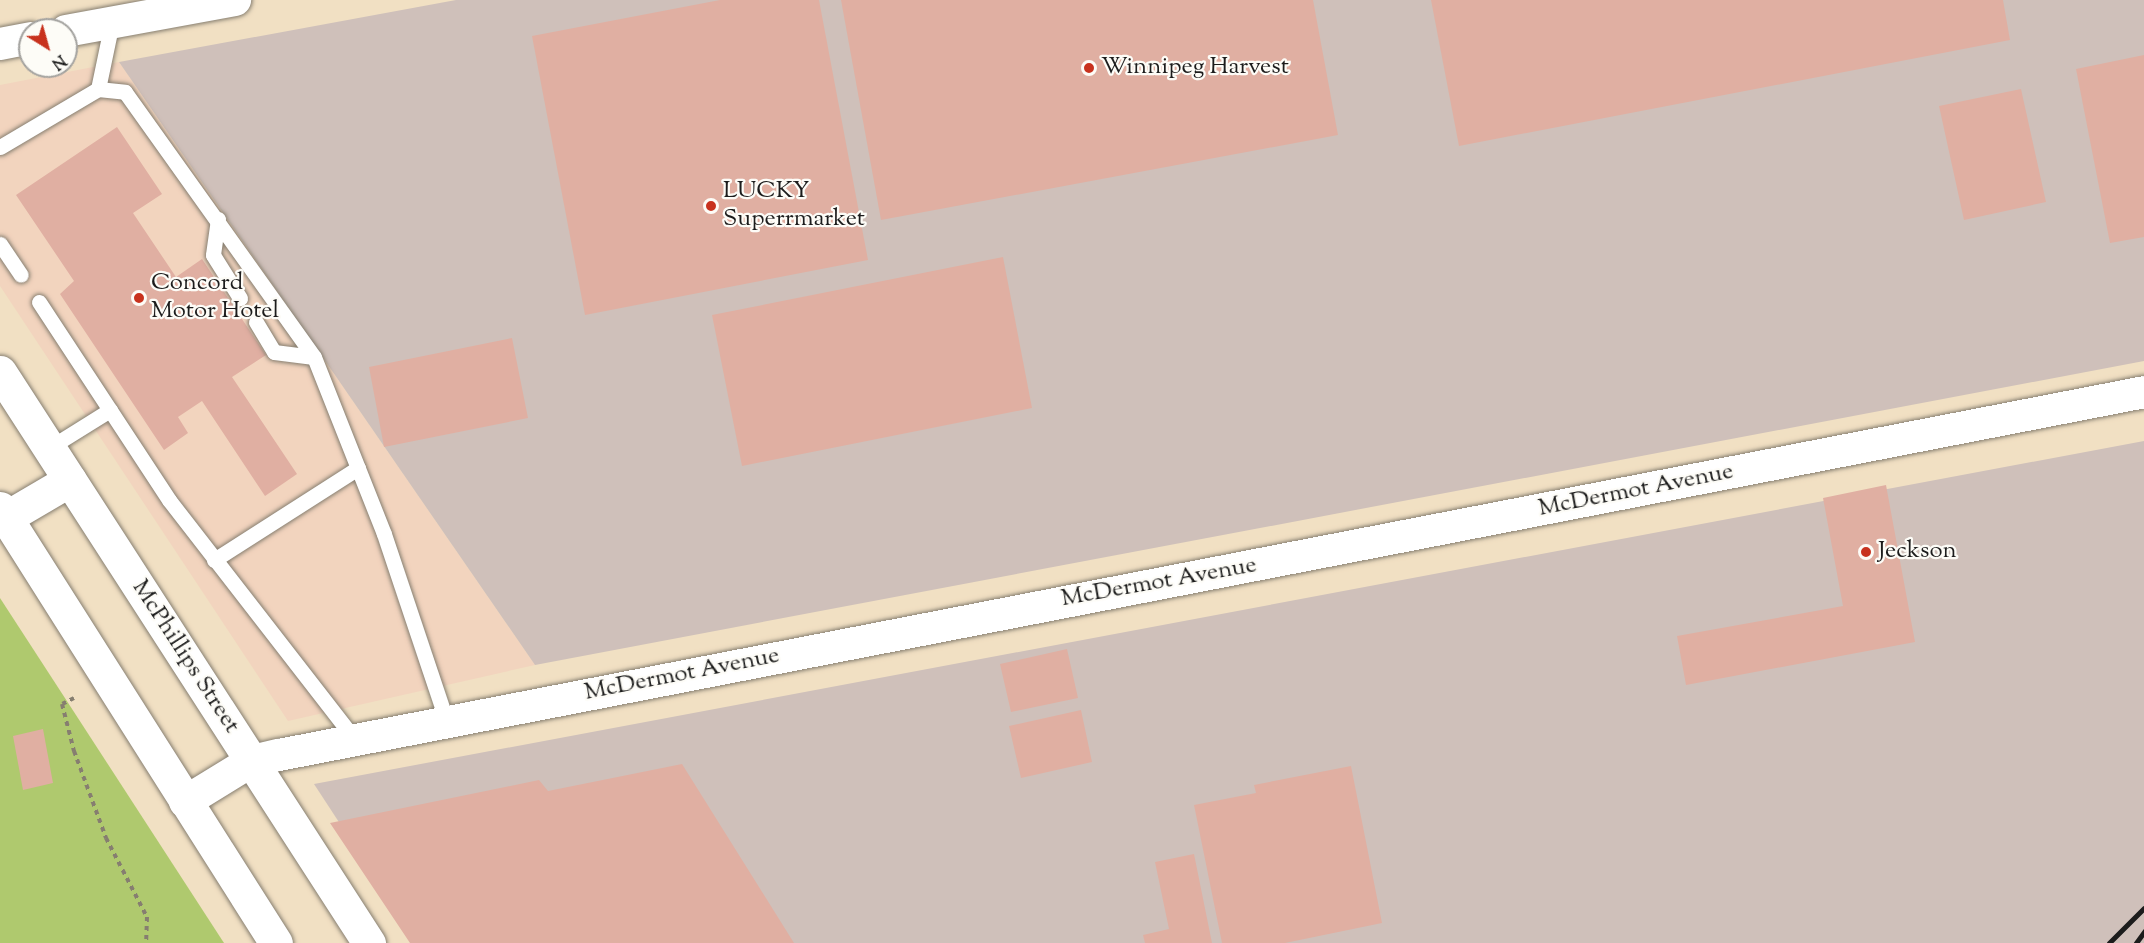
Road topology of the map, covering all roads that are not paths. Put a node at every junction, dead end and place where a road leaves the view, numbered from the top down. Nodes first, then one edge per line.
1 (235, 0) edge
2 (112, 22) junction
3 (78, 29) edge
4 (18, 40) edge
5 (0, 44) edge
6 (98, 89) junction
7 (0, 147) edge
8 (218, 219) junction
9 (0, 244) edge
10 (21, 275) dead end
11 (240, 298) dead end
12 (39, 302) dead end
13 (256, 322) dead end
14 (314, 357) junction
15 (0, 372) edge
16 (2144, 392) edge
17 (110, 410) junction
18 (49, 448) junction
19 (358, 468) junction
20 (70, 480) junction
21 (2, 516) edge
22 (214, 560) junction
23 (447, 722) junction
24 (355, 740) junction
25 (252, 761) junction
26 (185, 802) junction
27 (276, 943) edge
28 (369, 943) edge

1 - 2 street
2 - 3 street
2 - 6 lane
4 - 5 street
6 - 7 lane
6 - 8 lane
8 - 11 lane
8 - 14 lane
9 - 10 lane
12 - 17 lane
13 - 14 lane
14 - 19 lane
15 - 18 main road, McPhillips Street
16 - 23 street, McDermot Avenue
17 - 18 lane
17 - 22 lane
18 - 20 main road, McPhillips Street
19 - 22 lane
19 - 23 lane
20 - 21 main road
20 - 25 main road, McPhillips Street
21 - 26 main road
22 - 24 lane
23 - 24 street, McDermot Avenue
24 - 25 street, McDermot Avenue
25 - 26 street, McDermot Avenue
25 - 28 main road, McPhillips Street
26 - 27 main road

